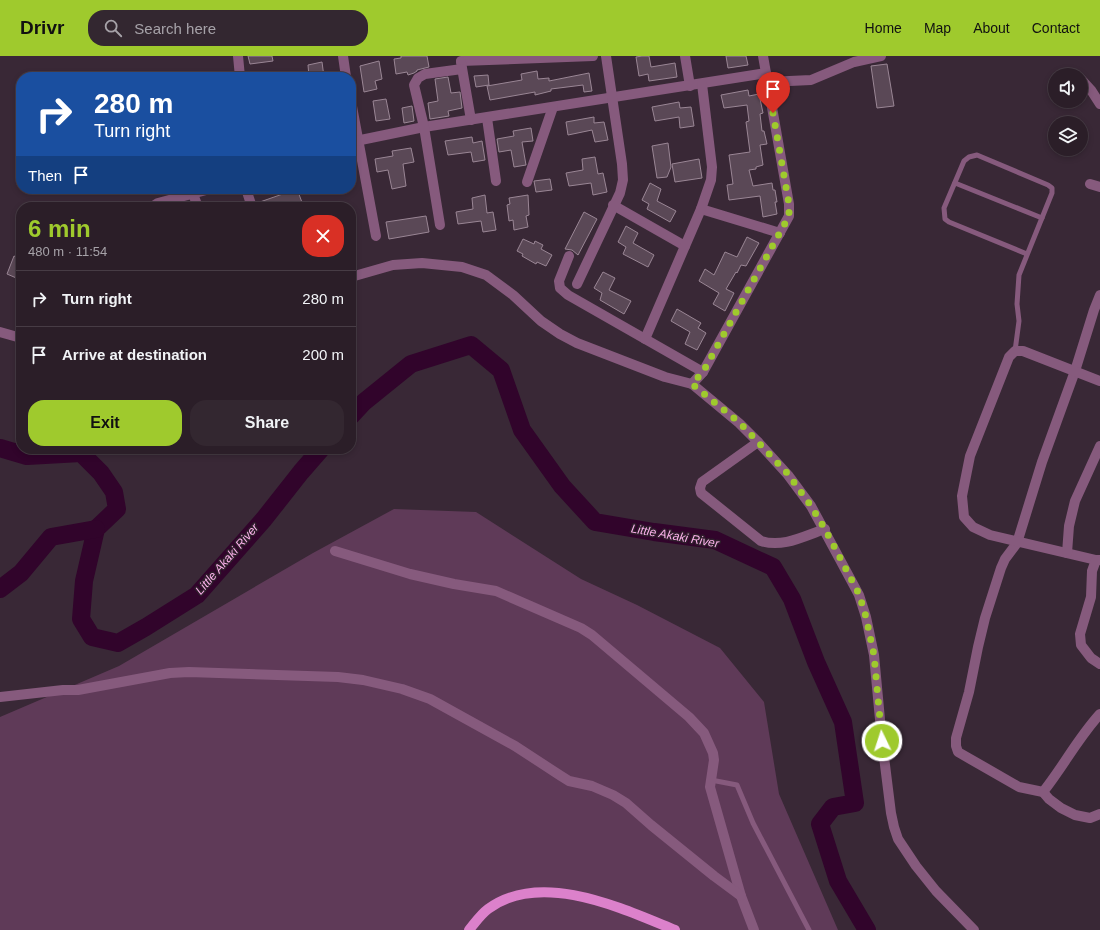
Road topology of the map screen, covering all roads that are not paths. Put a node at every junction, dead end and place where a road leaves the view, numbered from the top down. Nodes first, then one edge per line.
1 (238, 56) edge
2 (342, 56) edge
3 (593, 56) edge
4 (606, 56) edge
5 (686, 56) edge
6 (763, 56) edge
7 (881, 56) edge
8 (853, 59) edge
9 (461, 62) edge
10 (240, 72) edge
11 (345, 72) edge
12 (767, 78) junction
13 (702, 84) junction
14 (690, 86) junction
15 (1088, 87) edge
16 (612, 98) junction
17 (1100, 104) edge
18 (553, 107) junction
19 (487, 118) junction
20 (471, 120) junction
21 (424, 127) junction
22 (356, 141) edge
23 (356, 146) edge
24 (496, 181) dead end
25 (527, 182) dead end
26 (955, 183) junction
27 (1090, 184) dead end
28 (1100, 187) edge
29 (193, 194) joint
30 (162, 202) edge
31 (196, 202) edge
32 (614, 205) junction
33 (700, 209) junction
34 (1042, 218) junction
35 (440, 226) dead end
36 (780, 233) junction
37 (376, 236) dead end
38 (685, 246) junction
39 (1027, 254) junction
40 (569, 256) dead end
41 (356, 276) edge
42 (577, 284) dead end
43 (1100, 295) edge
44 (0, 332) edge
45 (16, 337) edge
46 (645, 339) junction
47 (1015, 351) junction
48 (1075, 371) junction
49 (703, 372) junction
50 (1100, 381) edge
51 (692, 384) junction
52 (758, 442) junction
53 (1100, 446) edge
54 (825, 529) junction
55 (1017, 543) junction
56 (335, 551) dead end
57 (1067, 553) junction
58 (1098, 560) edge
59 (1100, 664) edge
60 (0, 697) edge
61 (1100, 714) edge
62 (710, 780) junction
63 (1043, 792) junction
64 (1100, 814) edge
65 (741, 896) junction
66 (469, 930) edge
67 (475, 930) edge
68 (660, 930) edge
69 (675, 930) edge
70 (754, 930) edge
71 (809, 930) edge
72 (974, 930) edge

1 - 10 street
2 - 11 street
3 - 9 street
4 - 16 street
5 - 14 street
6 - 12 street
7 - 8 street
8 - 12 street
9 - 20 street
9 - 21 street
12 - 13 street
12 - 36 street
13 - 14 street
13 - 33 street
14 - 16 street
15 - 17 street
16 - 18 street
16 - 32 street
18 - 19 street
18 - 25 street
19 - 20 street
19 - 24 street
20 - 21 street
21 - 22 street
21 - 35 street
23 - 37 street
26 - 34 lane
26 - 34 lane
26 - 39 lane
27 - 28 street
29 - 30 street
29 - 31 street
32 - 38 street
32 - 42 street
33 - 36 street
33 - 38 street
34 - 39 lane
36 - 49 street
38 - 46 street
39 - 47 lane
40 - 46 street
41 - 51 street
43 - 48 street
44 - 45 street
46 - 49 street
47 - 48 street
47 - 55 street
48 - 50 street
48 - 55 street
49 - 51 street
51 - 52 street
52 - 54 street
52 - 54 street
53 - 57 street
54 - 72 street
55 - 57 street
55 - 63 street
56 - 62 street
57 - 58 street
58 - 59 street
60 - 65 street
61 - 63 street
62 - 65 street
62 - 71 lane
63 - 64 street
65 - 70 street
66 - 69 main road
67 - 68 main road

